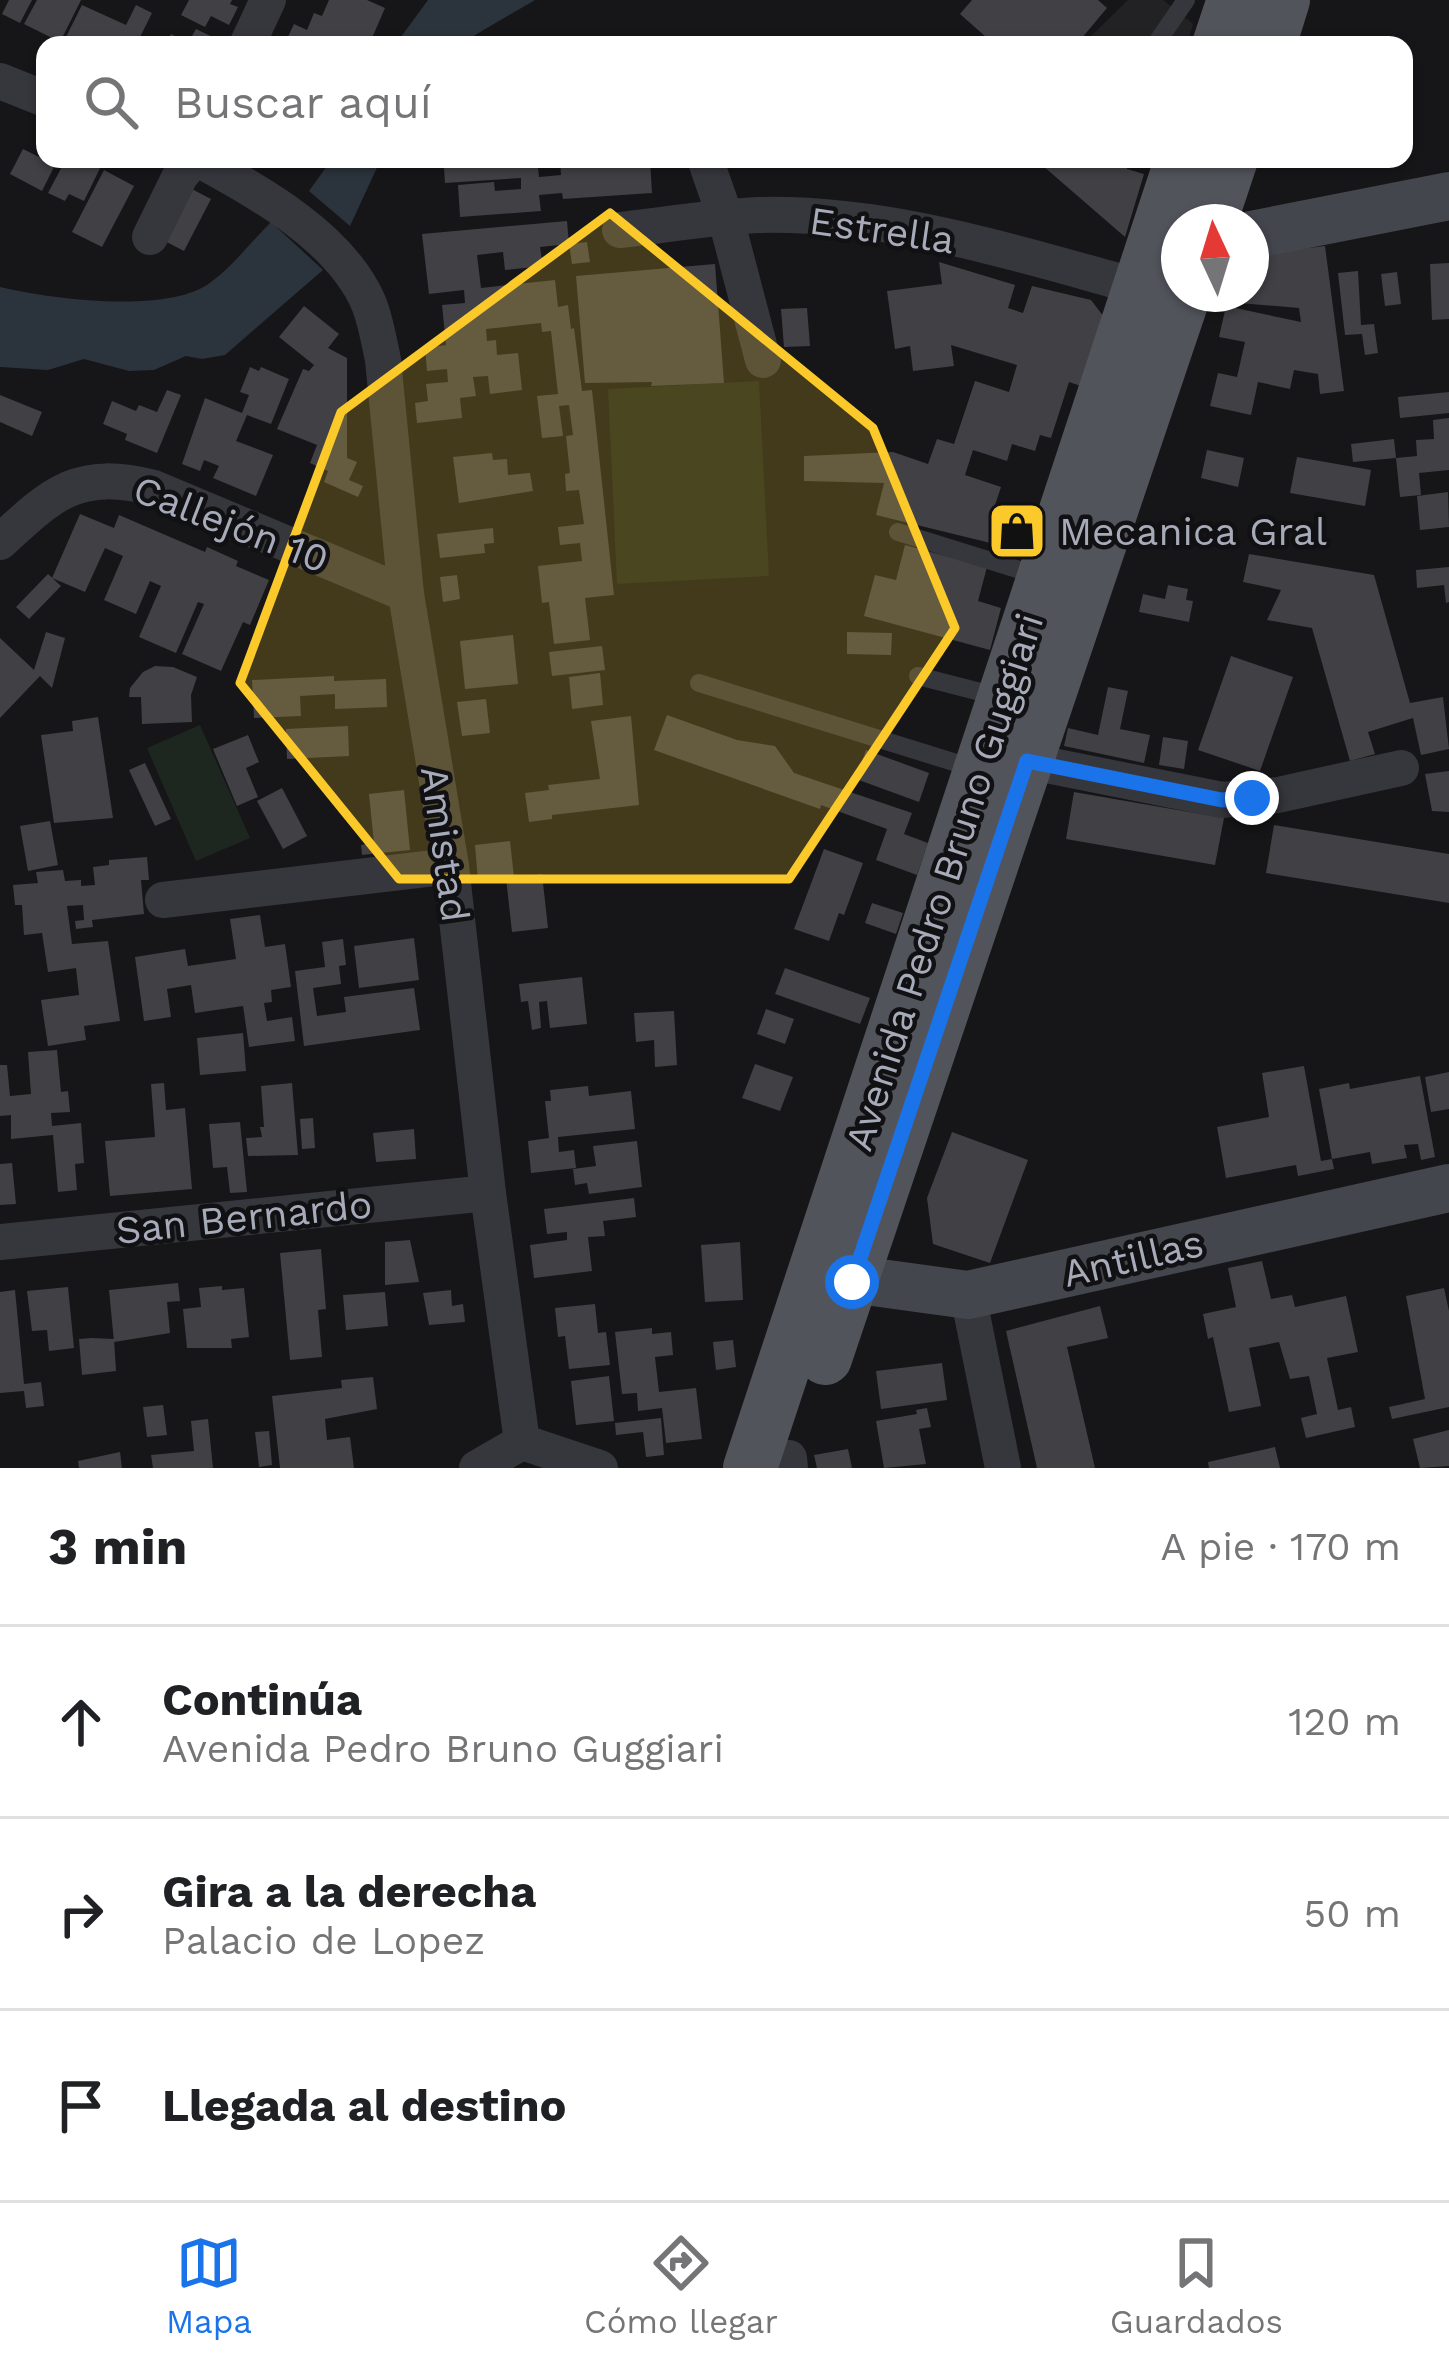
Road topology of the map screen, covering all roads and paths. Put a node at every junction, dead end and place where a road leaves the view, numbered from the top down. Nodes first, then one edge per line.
1 (268, 0) edge
2 (1283, 0) edge
3 (1224, 23) edge
4 (251, 36) edge
5 (1183, 36) edge
6 (0, 81) edge
7 (36, 95) edge
8 (188, 168) edge
9 (213, 168) edge
10 (708, 168) edge
11 (1180, 168) edge
12 (1228, 168) edge
13 (1449, 196) edge
14 (1174, 204) edge
15 (1216, 204) edge
16 (726, 219) junction
17 (620, 230) dead end
18 (1269, 231) edge
19 (150, 237) dead end
20 (1161, 269) edge
21 (1161, 274) edge
22 (1161, 275) edge
23 (763, 360) dead end
24 (898, 532) dead end
25 (0, 542) edge
26 (1044, 578) junction
27 (406, 594) junction
28 (918, 676) dead end
29 (699, 683) dead end
30 (1004, 698) junction
31 (1004, 766) junction
32 (1401, 768) dead end
33 (451, 866) junction
34 (163, 900) dead end
35 (1449, 1188) edge
36 (488, 1193) junction
37 (0, 1242) edge
38 (834, 1278) junction
39 (968, 1295) junction
40 (522, 1442) junction
41 (779, 1465) edge
42 (477, 1468) edge
43 (600, 1468) edge
44 (1004, 1468) edge

1 - 4 street
2 - 3 main road
3 - 5 lane
6 - 7 street
8 - 19 street
9 - 27 street, Amistad
10 - 16 street
11 - 14 main road, Avenida Pedro Bruno Guggiari
12 - 15 main road
13 - 18 street
16 - 17 street, Estrella
16 - 20 street, Estrella
16 - 23 street
21 - 26 main road, Avenida Pedro Bruno Guggiari
22 - 31 main road, Avenida Pedro Bruno Guggiari
24 - 26 lane
25 - 27 street, Callejón 10
26 - 30 main road, Avenida Pedro Bruno Guggiari
27 - 33 street, Amistad
28 - 30 lane
29 - 31 lane
30 - 31 main road, Avenida Pedro Bruno Guggiari
31 - 32 street
31 - 38 main road, Avenida Pedro Bruno Guggiari
33 - 34 street
33 - 36 street, Amistad
35 - 39 street, Antillas
36 - 37 street, San Bernardo
36 - 40 street, Amistad
38 - 39 street, Antillas
38 - 41 main road, Avenida Pedro Bruno Guggiari
39 - 44 street
40 - 42 street
40 - 43 street

